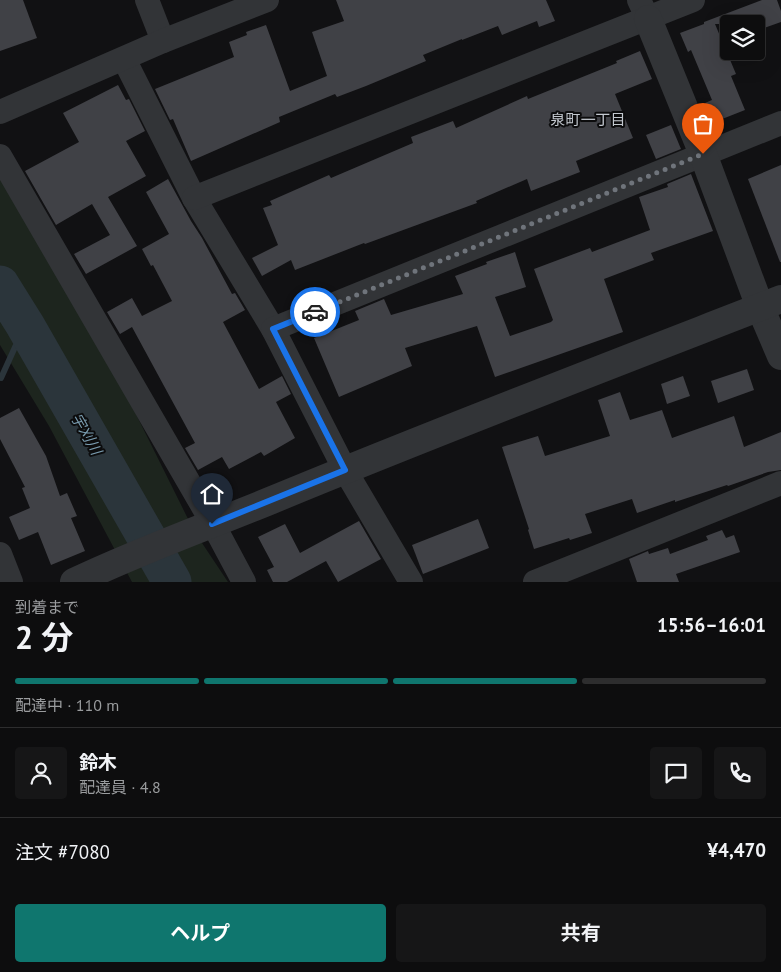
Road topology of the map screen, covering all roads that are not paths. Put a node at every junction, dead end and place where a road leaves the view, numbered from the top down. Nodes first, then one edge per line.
1 (147, 0) edge
2 (267, 0) edge
3 (693, 0) edge
4 (643, 9) edge
5 (163, 41) junction
6 (124, 59) junction
7 (0, 112) edge
8 (781, 124) edge
9 (703, 154) junction
10 (0, 156) edge
11 (194, 198) junction
12 (770, 303) edge
13 (273, 329) junction
14 (781, 356) edge
15 (345, 470) junction
16 (781, 483) edge
17 (212, 524) junction
18 (0, 554) edge
19 (11, 582) edge
20 (74, 582) edge
21 (244, 582) edge
22 (411, 582) edge
23 (535, 582) edge

1 - 5 street
2 - 5 street
3 - 4 street
4 - 9 street
4 - 11 street
5 - 6 street
6 - 7 street
6 - 11 street
8 - 9 street
9 - 12 street
9 - 13 street
10 - 17 street
11 - 13 street
12 - 14 street
12 - 15 street
13 - 15 street
15 - 17 street
15 - 22 street
16 - 23 street
17 - 20 street
17 - 21 street
18 - 19 street

